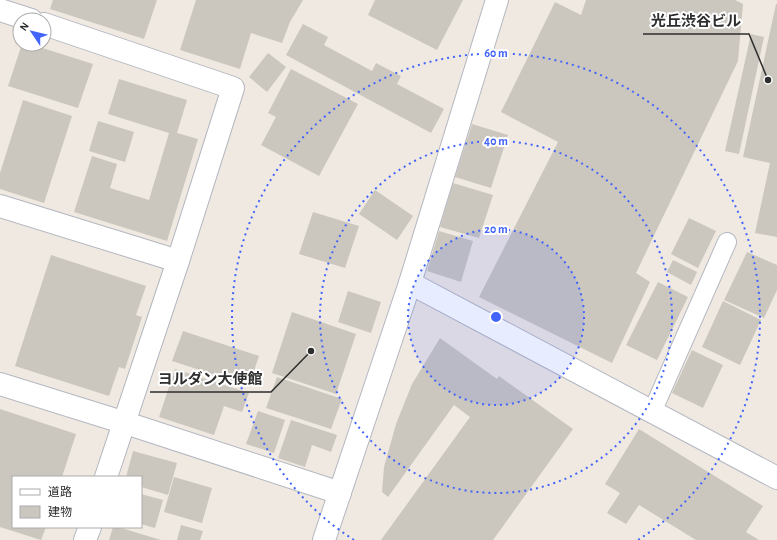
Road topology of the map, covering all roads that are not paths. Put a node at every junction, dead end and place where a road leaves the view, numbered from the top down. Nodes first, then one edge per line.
1 (497, 0) edge
2 (0, 10) edge
3 (12, 14) edge
4 (52, 27) edge
5 (0, 206) edge
6 (727, 242) dead end
7 (178, 261) junction
8 (410, 283) junction
9 (0, 384) edge
10 (652, 412) junction
11 (124, 422) junction
12 (106, 476) edge
13 (777, 478) edge
14 (340, 494) junction
15 (90, 528) edge
16 (85, 540) edge
17 (324, 540) edge

1 - 8 street
2 - 3 street
4 - 7 street
5 - 7 street
6 - 10 lane
7 - 11 street
8 - 10 street
8 - 14 street
9 - 11 street
10 - 13 street
11 - 12 street
11 - 14 street
14 - 17 street
15 - 16 street

